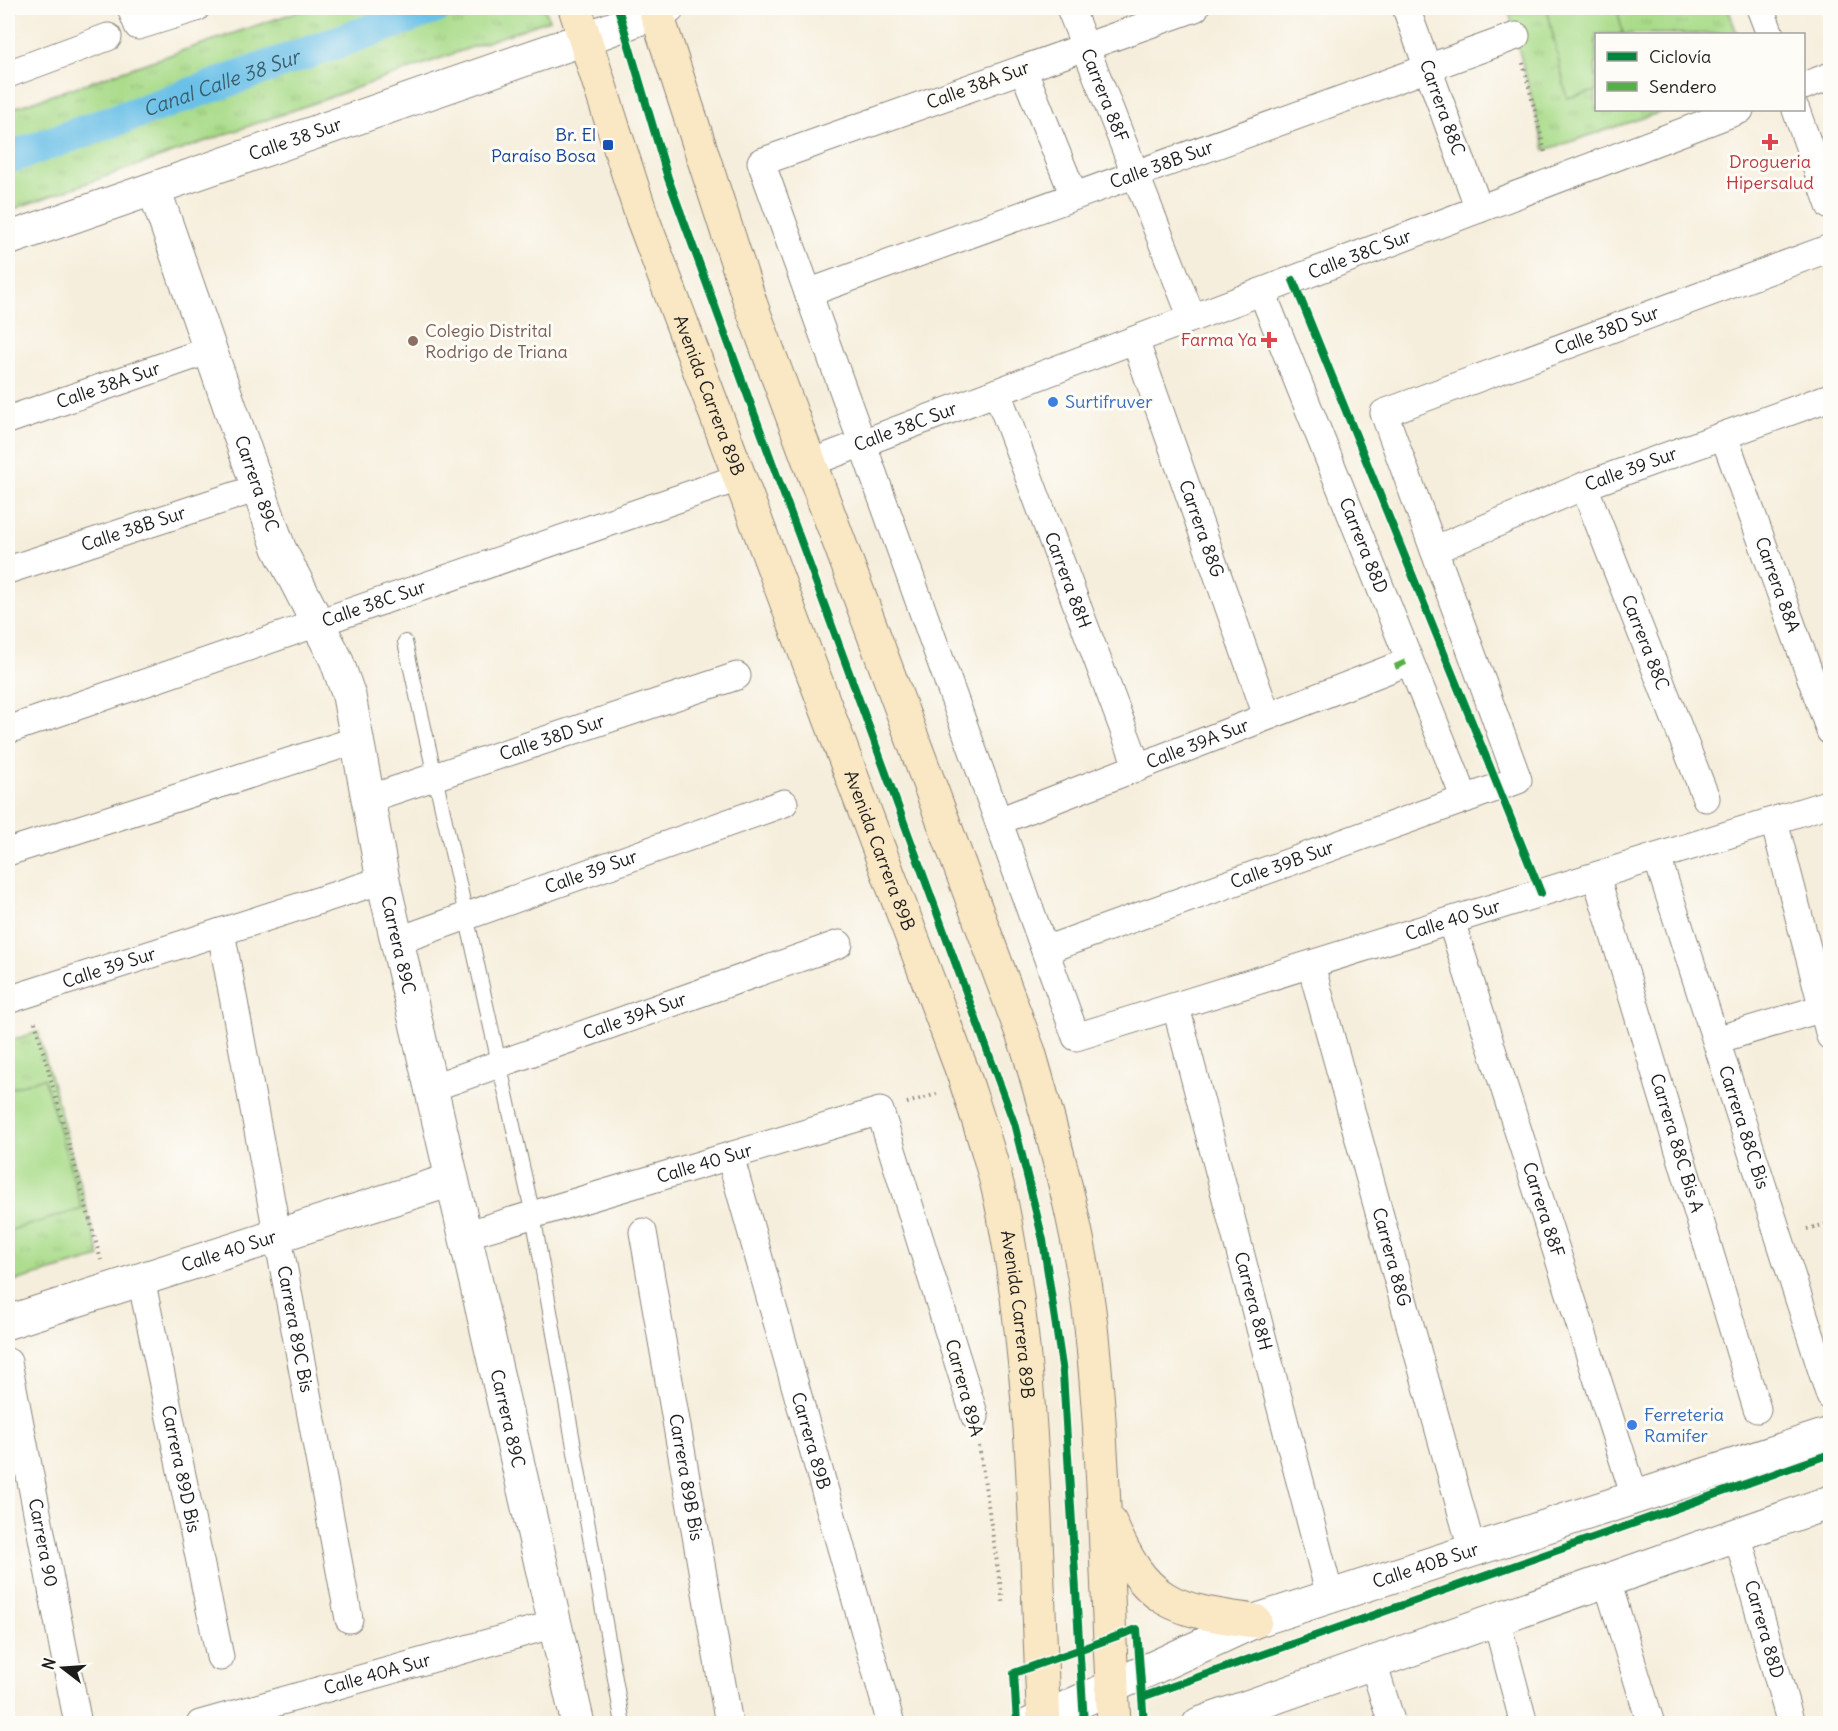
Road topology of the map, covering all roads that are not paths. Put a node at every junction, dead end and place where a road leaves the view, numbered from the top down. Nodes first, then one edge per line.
1 (196, 8) edge
2 (575, 8) edge
3 (616, 8) edge
4 (1070, 8) edge
5 (1195, 8) edge
6 (1406, 8) edge
7 (1760, 8) edge
8 (660, 9) edge
9 (135, 17) edge
10 (1770, 33) edge
11 (1516, 36) road end
12 (108, 37) dead end
13 (584, 39) junction
14 (1085, 46) junction
15 (1428, 68) junction
16 (1023, 69) junction
17 (8, 74) edge
18 (1830, 76) edge
19 (1805, 85) edge
20 (1737, 111) edge
21 (1796, 111) edge
22 (1136, 173) junction
23 (154, 189) junction
24 (1074, 196) junction
25 (1830, 206) edge
26 (1479, 209) junction
27 (8, 239) edge
28 (1830, 248) edge
29 (1262, 292) junction
30 (808, 293) junction
31 (1192, 318) junction
32 (1135, 340) junction
33 (210, 350) junction
34 (997, 392) junction
35 (1830, 397) edge
36 (8, 420) edge
37 (1724, 436) junction
38 (862, 444) junction
39 (810, 463) junction
40 (741, 477) junction
41 (1584, 486) junction
42 (258, 488) junction
43 (1434, 550) junction
44 (8, 570) edge
45 (317, 623) junction
46 (405, 642) dead end
47 (1395, 667) dead end
48 (737, 676) dead end
49 (1268, 717) junction
50 (8, 730) edge
51 (1830, 732) edge
52 (357, 740) junction
53 (1138, 768) junction
54 (435, 777) junction
55 (1706, 798) dead end
56 (368, 799) junction
57 (1465, 799) junction
58 (784, 803) dead end
59 (1830, 803) edge
60 (999, 821) junction
61 (1774, 821) junction
62 (8, 852) edge
63 (1657, 857) junction
64 (1596, 876) junction
65 (383, 880) junction
66 (466, 916) junction
67 (1451, 921) junction
68 (221, 932) junction
69 (397, 941) junction
70 (839, 944) dead end
71 (1045, 950) junction
72 (1311, 965) junction
73 (17, 997) edge
74 (1176, 1006) junction
75 (1823, 1008) junction
76 (1830, 1035) edge
77 (1716, 1040) junction
78 (499, 1063) junction
79 (431, 1088) junction
80 (880, 1111) joint
81 (730, 1156) junction
82 (451, 1180) junction
83 (533, 1215) junction
84 (643, 1232) dead end
85 (278, 1235) junction
86 (465, 1235) junction
87 (141, 1279) junction
88 (8, 1322) edge
89 (8, 1362) edge
90 (1830, 1396) edge
91 (1757, 1409) dead end
92 (975, 1417) road end
93 (1830, 1434) edge
94 (1635, 1497) junction
95 (1830, 1502) edge
96 (1103, 1506) junction
97 (1737, 1534) junction
98 (1472, 1551) junction
99 (1606, 1581) junction
100 (1330, 1596) junction
101 (349, 1619) dead end
102 (1496, 1619) junction
103 (1255, 1621) junction
104 (555, 1624) junction
105 (220, 1657) dead end
106 (1373, 1663) junction
107 (1112, 1687) junction
108 (1221, 1720) edge
109 (1040, 1722) edge
110 (78, 1724) edge
111 (200, 1724) edge
112 (578, 1724) edge
113 (623, 1724) edge
114 (729, 1724) edge
115 (891, 1724) edge
116 (1114, 1724) edge
117 (1392, 1724) edge
118 (1524, 1724) edge
119 (1651, 1724) edge
120 (1791, 1724) edge

1 - 9 street
2 - 13 main road, Avenida Carrera 89B
3 - 13 street, Calle 38 Sur
4 - 14 street, Carrera 88F
5 - 14 street, Calle 38A Sur
6 - 15 street, Carrera 88C
7 - 10 street
8 - 13 street, Calle 38 Sur
8 - 39 main road
11 - 15 street, Calle 38B Sur
12 - 17 street
13 - 23 street, Calle 38 Sur
13 - 40 main road, Avenida Carrera 89B
14 - 16 street, Calle 38A Sur
14 - 22 street, Carrera 88F
15 - 22 street, Calle 38B Sur
15 - 26 street, Carrera 88C
16 - 24 street
16 - 30 street, Calle 38A Sur
18 - 19 street
20 - 26 street, Calle 38C Sur
21 - 25 street
22 - 24 street, Calle 38B Sur
22 - 31 street, Carrera 88F
23 - 27 street, Calle 38 Sur
23 - 33 street, Carrera 89C
24 - 30 street, Calle 38B Sur
26 - 29 street, Calle 38C Sur
28 - 43 street, Calle 38D Sur
29 - 31 street, Calle 38C Sur
29 - 57 street, Carrera 88D
30 - 38 street
31 - 32 street, Calle 38C Sur
32 - 34 street, Calle 38C Sur
32 - 49 street, Carrera 88G
33 - 36 street, Calle 38A Sur
33 - 42 street, Carrera 89C
34 - 38 street, Calle 38C Sur
34 - 53 street, Carrera 88H
35 - 37 street, Calle 39 Sur
37 - 41 street, Calle 39 Sur
37 - 51 street, Carrera 88A
38 - 39 street, Calle 38C Sur
38 - 60 street
39 - 96 main road
40 - 45 street, Calle 38C Sur
40 - 109 main road, Avenida Carrera 89B
41 - 43 street, Calle 39 Sur
41 - 55 street, Carrera 88C
42 - 44 street, Calle 38B Sur
42 - 45 street, Carrera 89C
43 - 57 street, Calle 39B Sur
45 - 50 street, Calle 38C Sur
45 - 52 street, Carrera 89C
46 - 54 lane
47 - 49 street, Calle 39A Sur
48 - 54 street, Calle 38D Sur
49 - 53 street, Calle 39A Sur
52 - 56 street, Carrera 89C
52 - 62 street
53 - 60 street, Calle 39A Sur
54 - 56 street, Calle 38D Sur
54 - 66 lane
56 - 65 street, Carrera 89C
57 - 71 street, Calle 39B Sur
58 - 66 street, Calle 39 Sur
59 - 61 street, Calle 40 Sur
60 - 71 street
61 - 63 street, Calle 40 Sur
61 - 75 street
63 - 64 street, Calle 40 Sur
63 - 77 street, Carrera 88C Bis
64 - 67 street, Calle 40 Sur
64 - 91 street, Carrera 88C Bis A
65 - 68 street, Calle 39 Sur
65 - 69 street, Carrera 89C
66 - 69 street, Calle 39 Sur
66 - 78 lane
67 - 72 street, Calle 40 Sur
67 - 94 street, Carrera 88F
68 - 73 street, Calle 39 Sur
68 - 85 street, Carrera 89C Bis
69 - 79 street, Carrera 89C
70 - 78 street, Calle 39A Sur
71 - 74 street, Calle 40 Sur
72 - 74 street, Calle 40 Sur
72 - 98 street, Carrera 88G
74 - 100 street, Carrera 88H
75 - 76 street
75 - 77 street
77 - 90 street, Carrera 88C Bis
78 - 79 street, Calle 39A Sur
78 - 83 lane
79 - 82 street, Carrera 89C
80 - 81 street, Calle 40 Sur
80 - 92 street, Carrera 89A
81 - 83 street, Calle 40 Sur
81 - 115 street, Carrera 89B
82 - 85 street, Calle 40 Sur
82 - 86 street, Carrera 89C
83 - 86 street, Calle 40 Sur
83 - 113 lane
84 - 114 street, Carrera 89B Bis
85 - 87 street, Calle 40 Sur
85 - 101 street, Carrera 89C Bis
86 - 104 street, Carrera 89C
87 - 88 street, Calle 40 Sur
87 - 105 street, Carrera 89D Bis
89 - 110 street, Carrera 90
93 - 94 street, Calle 40B Sur
94 - 98 street, Calle 40B Sur
95 - 97 street
96 - 103 main road
96 - 107 main road
97 - 99 street
97 - 120 street, Carrera 88D
98 - 100 street, Calle 40B Sur
99 - 102 street
99 - 119 street
100 - 103 street, Calle 40B Sur
102 - 106 street
102 - 118 street
103 - 107 street, Calle 40B Sur
104 - 111 street, Calle 40A Sur
104 - 112 street, Carrera 89C
106 - 108 street
106 - 117 street
107 - 109 street, Calle 40B Sur
107 - 116 main road

